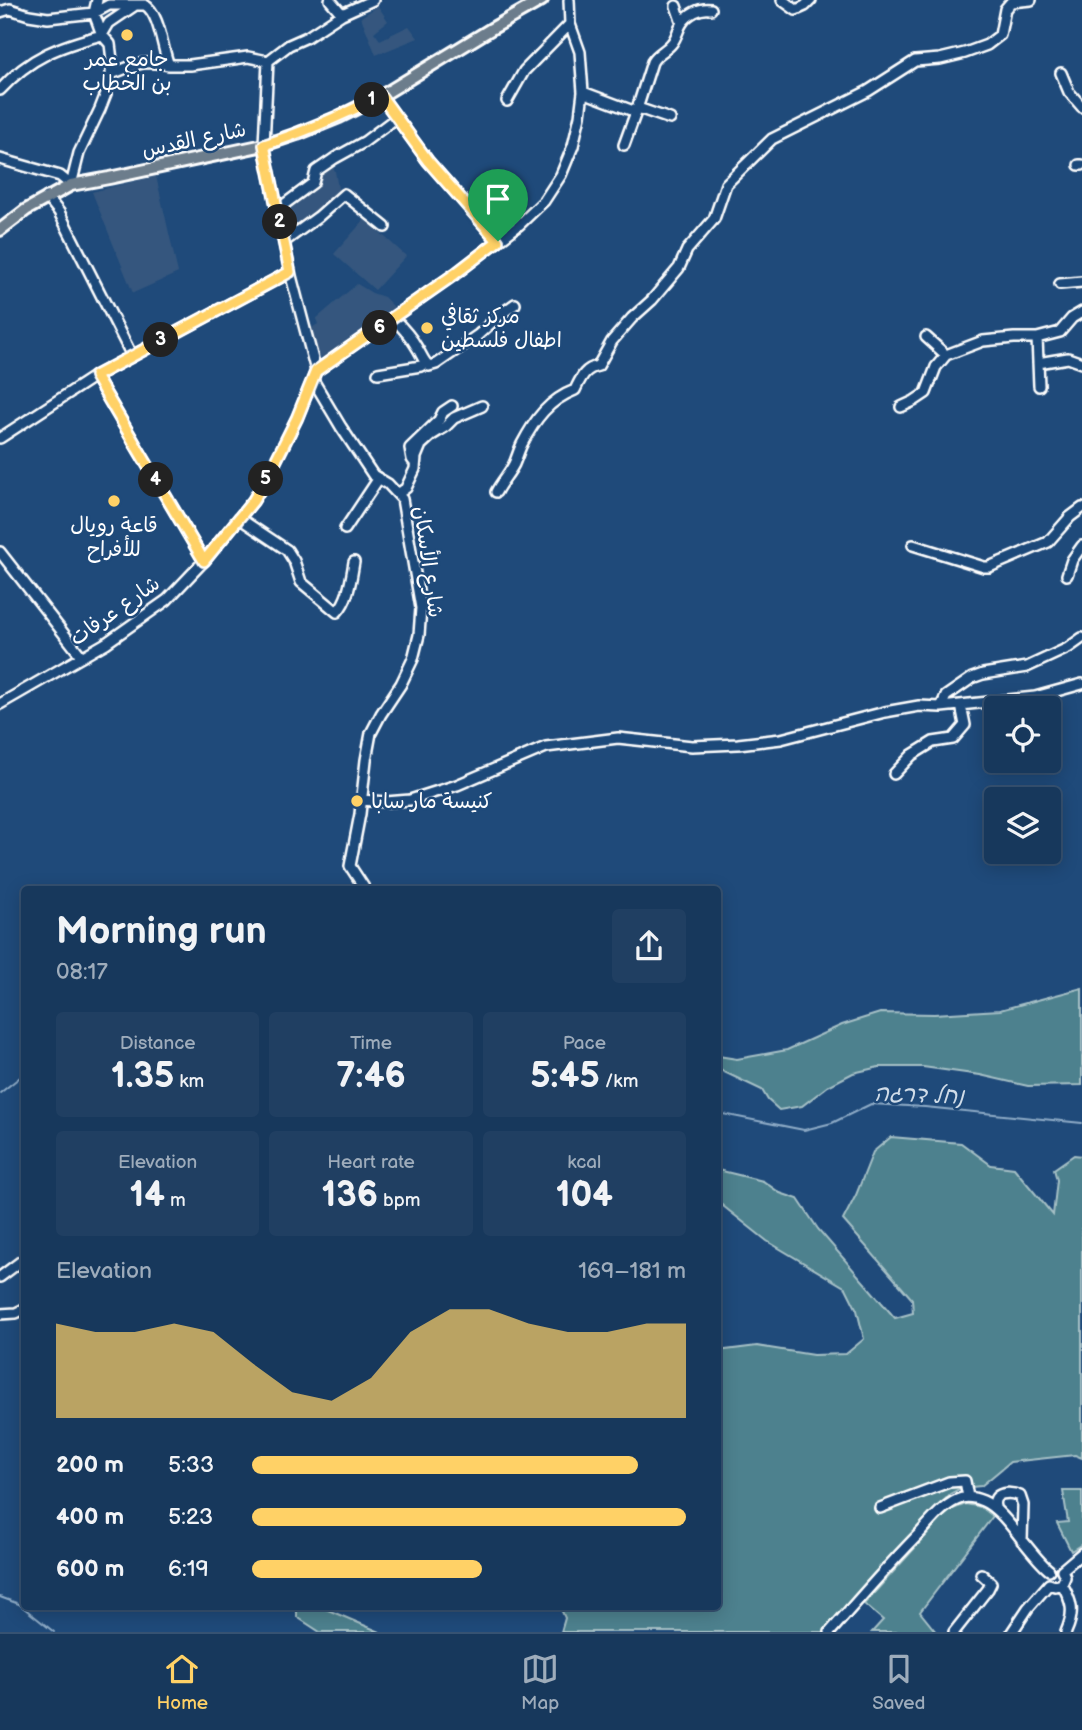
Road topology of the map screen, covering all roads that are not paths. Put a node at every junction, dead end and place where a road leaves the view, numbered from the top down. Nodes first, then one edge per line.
1 (97, 0) edge
2 (330, 0) edge
3 (373, 0) edge
4 (541, 0) edge
5 (569, 0) edge
6 (782, 0) edge
7 (811, 0) edge
8 (1031, 0) edge
9 (137, 4) junction
10 (153, 5) edge
11 (676, 6) dead end
12 (5, 7) edge
13 (711, 9) dead end
14 (94, 13) junction
15 (342, 13) junction
16 (682, 23) junction
17 (570, 24) junction
18 (102, 35) junction
19 (268, 61) junction
20 (169, 65) junction
21 (1061, 73) dead end
22 (111, 74) junction
23 (0, 90) edge
24 (583, 92) junction
25 (381, 96) junction
26 (507, 101) dead end
27 (1082, 107) edge
28 (637, 110) junction
29 (396, 118) junction
30 (670, 119) dead end
31 (264, 145) junction
32 (624, 145) dead end
33 (0, 159) edge
34 (71, 185) junction
35 (47, 197) junction
36 (278, 209) junction
37 (385, 227) dead end
38 (0, 230) edge
39 (285, 241) junction
40 (498, 241) junction
41 (290, 272) junction
42 (1082, 282) edge
43 (1060, 284) dead end
44 (515, 304) dead end
45 (1082, 312) edge
46 (393, 318) junction
47 (926, 337) dead end
48 (1038, 338) junction
49 (946, 355) junction
50 (132, 356) junction
51 (425, 363) junction
52 (1038, 363) junction
53 (1082, 363) edge
54 (378, 373) dead end
55 (315, 375) junction
56 (95, 376) junction
57 (1040, 386) dead end
58 (482, 405) dead end
59 (452, 406) dead end
60 (901, 407) dead end
61 (0, 438) edge
62 (416, 464) junction
63 (379, 478) junction
64 (496, 492) dead end
65 (398, 494) junction
66 (1082, 508) edge
67 (239, 518) junction
68 (345, 529) dead end
69 (913, 545) dead end
70 (1082, 546) edge
71 (0, 552) edge
72 (204, 561) junction
73 (354, 562) dead end
74 (1067, 575) dead end
75 (1082, 638) edge
76 (82, 657) junction
77 (1082, 684) edge
78 (0, 704) edge
79 (961, 705) junction
80 (941, 707) junction
81 (894, 775) dead end
82 (362, 800) junction
83 (363, 886) edge
84 (21, 1261) edge
85 (0, 1277) edge
86 (21, 1310) edge
87 (0, 1314) edge
88 (968, 1497) junction
89 (995, 1507) junction
90 (880, 1508) dead end
91 (1022, 1541) junction
92 (1082, 1553) edge
93 (1049, 1570) junction
94 (1062, 1570) junction
95 (981, 1574) dead end
96 (1049, 1584) junction
97 (1062, 1584) junction
98 (830, 1632) edge
99 (954, 1632) edge
100 (1012, 1632) edge
101 (1066, 1632) edge

1 - 14 street
2 - 15 street
3 - 15 street
4 - 25 main road, شارع القدس
5 - 17 street
6 - 7 street
8 - 64 street
9 - 10 street
9 - 14 street
9 - 18 street
10 - 20 street
11 - 16 street
12 - 14 street
13 - 16 street
14 - 18 street
15 - 19 street
16 - 28 street
17 - 24 street
17 - 26 street
18 - 22 street
18 - 23 street
19 - 20 street
19 - 31 street, شارع الأسكان
20 - 22 street
21 - 27 street
22 - 34 street
24 - 28 street
24 - 40 street
25 - 29 street
25 - 31 main road, شارع القدس
28 - 30 street
28 - 32 street
29 - 36 street
29 - 40 street
31 - 34 main road, شارع القدس
31 - 36 street, شارع الأسكان
33 - 34 street
34 - 35 main road, شارع القدس
35 - 38 main road, شارع القدس
35 - 50 street
36 - 39 street, شارع الأسكان
37 - 39 street
39 - 41 street, شارع الأسكان
40 - 46 street
41 - 50 street
41 - 55 street, شارع الأسكان
42 - 43 street
44 - 51 street
45 - 48 street
46 - 51 street
46 - 55 street
47 - 49 street
48 - 49 street
48 - 52 street
49 - 60 street
50 - 56 street
51 - 54 street
52 - 53 street
52 - 57 street
55 - 63 street, شارع الأسكان
55 - 67 street, شارع عرفات
56 - 61 street
56 - 72 street
58 - 62 street
59 - 62 street
62 - 65 street
63 - 65 street, شارع الأسكان
63 - 68 street
65 - 82 street, شارع الأسكان
66 - 69 street
67 - 72 street, شارع عرفات
67 - 73 street
70 - 74 street
71 - 76 street
72 - 76 street, شارع عرفات
75 - 80 street
76 - 78 street, شارع عرفات
77 - 79 street
79 - 80 street
79 - 81 street
80 - 82 street
82 - 83 street, شارع الأسكان
84 - 85 street
86 - 87 street
88 - 89 street
88 - 90 street
88 - 98 street
89 - 91 street
89 - 91 street
91 - 93 street
92 - 94 street
93 - 94 street
93 - 96 street
94 - 97 street
95 - 99 street
96 - 97 street
96 - 100 street
97 - 101 street

